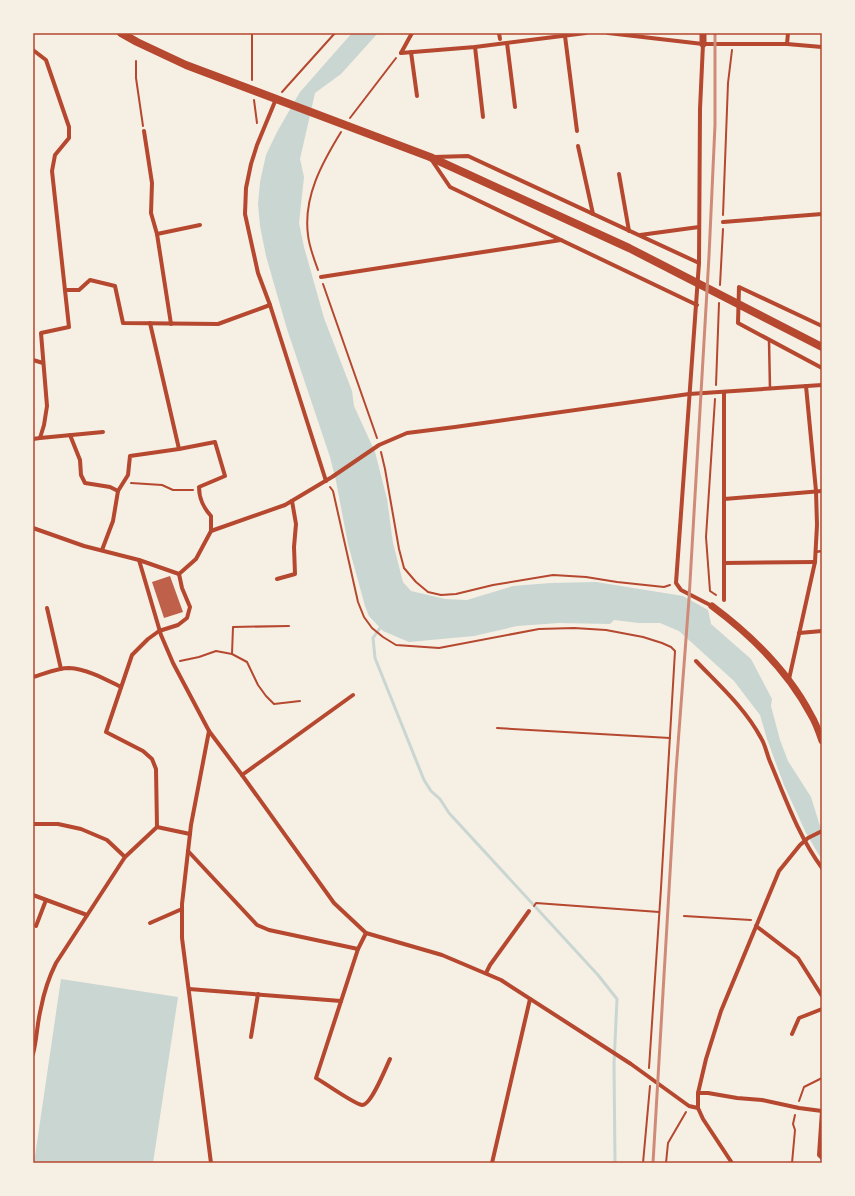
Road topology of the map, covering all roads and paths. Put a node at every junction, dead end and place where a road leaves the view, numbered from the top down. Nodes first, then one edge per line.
1 (121, 33) edge
2 (335, 33) edge
3 (412, 33) edge
4 (499, 33) edge
5 (542, 33) edge
6 (586, 33) edge
7 (608, 33) edge
8 (703, 33) edge
9 (788, 33) edge
10 (565, 36) junction
11 (543, 38) junction
12 (500, 39) dead end
13 (507, 43) junction
14 (703, 44) junction
15 (732, 44) junction
16 (787, 44) junction
17 (475, 47) junction
18 (822, 47) edge
19 (33, 50) edge
20 (401, 52) junction
21 (411, 52) junction
22 (136, 61) dead end
23 (417, 96) dead end
24 (276, 99) junction
25 (516, 107) dead end
26 (483, 117) dead end
27 (345, 124) junction
28 (144, 131) joint
29 (577, 131) dead end
30 (578, 146) dead end
31 (430, 157) junction
32 (620, 174) dead end
33 (593, 214) junction
34 (822, 214) edge
35 (723, 222) junction
36 (200, 225) dead end
37 (699, 227) junction
38 (629, 230) junction
39 (157, 234) junction
40 (640, 235) junction
41 (562, 240) junction
42 (699, 263) junction
43 (321, 277) junction
44 (65, 290) junction
45 (720, 292) dead end
46 (720, 299) dead end
47 (270, 305) junction
48 (697, 305) junction
49 (150, 323) junction
50 (171, 324) junction
51 (822, 326) edge
52 (769, 340) junction
53 (822, 346) edge
54 (33, 360) edge
55 (43, 363) junction
56 (822, 368) edge
57 (822, 385) edge
58 (806, 386) junction
59 (770, 389) junction
60 (724, 392) junction
61 (716, 393) junction
62 (689, 394) junction
63 (103, 432) dead end
64 (70, 435) junction
65 (40, 438) junction
66 (33, 439) edge
67 (379, 445) junction
68 (179, 449) junction
69 (326, 481) junction
70 (124, 482) junction
71 (199, 490) junction
72 (118, 491) junction
73 (822, 491) edge
74 (816, 492) junction
75 (724, 499) junction
76 (292, 501) junction
77 (33, 528) edge
78 (211, 531) junction
79 (102, 550) junction
80 (822, 551) edge
81 (815, 552) junction
82 (139, 560) junction
83 (815, 562) junction
84 (724, 563) junction
85 (179, 574) junction
86 (277, 579) dead end
87 (676, 582) junction
88 (724, 600) joint
89 (712, 606) joint
90 (47, 608) dead end
91 (288, 626) dead end
92 (159, 631) junction
93 (822, 631) edge
94 (799, 634) junction
95 (232, 654) junction
96 (696, 661) dead end
97 (173, 663) junction
98 (61, 669) junction
99 (33, 677) edge
100 (789, 679) junction
101 (121, 687) junction
102 (353, 695) dead end
103 (300, 702) dead end
104 (497, 728) dead end
105 (209, 731) junction
106 (670, 738) junction
107 (822, 740) edge
108 (242, 775) junction
109 (33, 824) edge
110 (157, 826) junction
111 (822, 831) edge
112 (190, 834) junction
113 (806, 840) junction
114 (188, 851) junction
115 (125, 857) junction
116 (822, 868) edge
117 (33, 895) edge
118 (46, 900) junction
119 (182, 909) junction
120 (529, 911) joint
121 (659, 912) junction
122 (87, 915) junction
123 (684, 916) dead end
124 (758, 920) junction
125 (150, 923) dead end
126 (36, 926) dead end
127 (756, 926) junction
128 (366, 933) junction
129 (358, 949) junction
130 (486, 973) junction
131 (189, 989) junction
132 (258, 994) junction
133 (822, 996) edge
134 (530, 998) junction
135 (341, 1001) junction
136 (822, 1009) edge
137 (792, 1034) dead end
138 (251, 1037) dead end
139 (33, 1054) edge
140 (390, 1059) dead end
141 (650, 1078) junction
142 (822, 1078) edge
143 (698, 1093) junction
144 (689, 1106) junction
145 (797, 1107) junction
146 (698, 1108) junction
147 (822, 1111) edge
148 (822, 1158) edge
149 (211, 1163) edge
150 (492, 1163) edge
151 (644, 1163) edge
152 (666, 1163) edge
153 (732, 1163) edge
154 (792, 1163) edge

1 - 24 main road
2 - 24 path
3 - 20 street
4 - 12 street
5 - 11 street
6 - 10 street
7 - 14 street
8 - 14 street
9 - 16 street
10 - 11 street
10 - 29 street
11 - 13 street
13 - 17 street
13 - 25 street
14 - 15 street
14 - 37 street
15 - 16 street
15 - 35 path
16 - 18 street
17 - 21 street
17 - 26 street
19 - 44 street
20 - 21 street
20 - 27 path
21 - 23 street
22 - 28 path
24 - 27 main road
24 - 47 street
27 - 31 main road
27 - 43 path
28 - 39 street
30 - 33 street
31 - 33 street
31 - 41 street
31 - 53 main road
32 - 38 street
33 - 38 street
34 - 35 street
35 - 45 path
36 - 39 street
37 - 40 street
37 - 42 street
38 - 40 street
39 - 50 street
40 - 42 street
41 - 43 street
41 - 48 street
42 - 48 street
43 - 67 path
44 - 49 street
44 - 55 street
46 - 61 path
47 - 50 street
47 - 69 street
48 - 62 street
49 - 50 street
49 - 68 street
51 - 52 street
52 - 56 street
52 - 59 lane
54 - 55 street
55 - 65 street
57 - 58 street
58 - 59 street
58 - 74 street
59 - 60 street
60 - 61 street
60 - 75 street
61 - 62 street
61 - 88 path
62 - 67 street
62 - 87 street
63 - 64 street
64 - 65 street
64 - 72 street
65 - 66 street
67 - 69 street
67 - 87 path
68 - 70 street
68 - 71 street
69 - 76 street
69 - 106 path
70 - 71 path
70 - 72 street
71 - 78 street
72 - 79 street
73 - 74 street
74 - 75 street
74 - 81 street
75 - 84 street
76 - 78 street
76 - 86 street
77 - 79 street
78 - 85 street
79 - 82 street
80 - 81 lane
81 - 83 street
82 - 85 street
82 - 92 street
83 - 84 street
83 - 94 street
84 - 88 street
85 - 92 street
87 - 89 street
89 - 100 street
90 - 98 street
91 - 95 path
92 - 97 street
92 - 101 street
93 - 94 street
94 - 100 street
95 - 97 path
95 - 103 path
96 - 113 street
97 - 105 street
98 - 99 street
98 - 101 street
100 - 107 street
101 - 110 street
102 - 108 street
104 - 106 path
105 - 108 street
105 - 112 street
106 - 121 path
108 - 128 street
109 - 115 street
110 - 112 street
110 - 115 street
111 - 113 street
112 - 114 street
113 - 116 street
113 - 124 street
114 - 119 street
114 - 129 street
115 - 122 street
117 - 118 street
118 - 122 street
118 - 126 street
119 - 125 street
119 - 131 street
120 - 121 path
120 - 130 street
121 - 141 path
122 - 139 street
123 - 124 path
124 - 127 street
127 - 133 street
127 - 143 street
128 - 129 street
128 - 130 street
129 - 135 street
130 - 134 street
131 - 132 street
131 - 149 street
132 - 135 street
132 - 138 street
134 - 141 street
134 - 150 street
135 - 140 street
136 - 137 street
141 - 144 street
141 - 151 path
142 - 145 path
143 - 145 street
143 - 146 street
144 - 146 street
144 - 152 path
145 - 147 street
145 - 154 path
146 - 153 street
147 - 148 street

